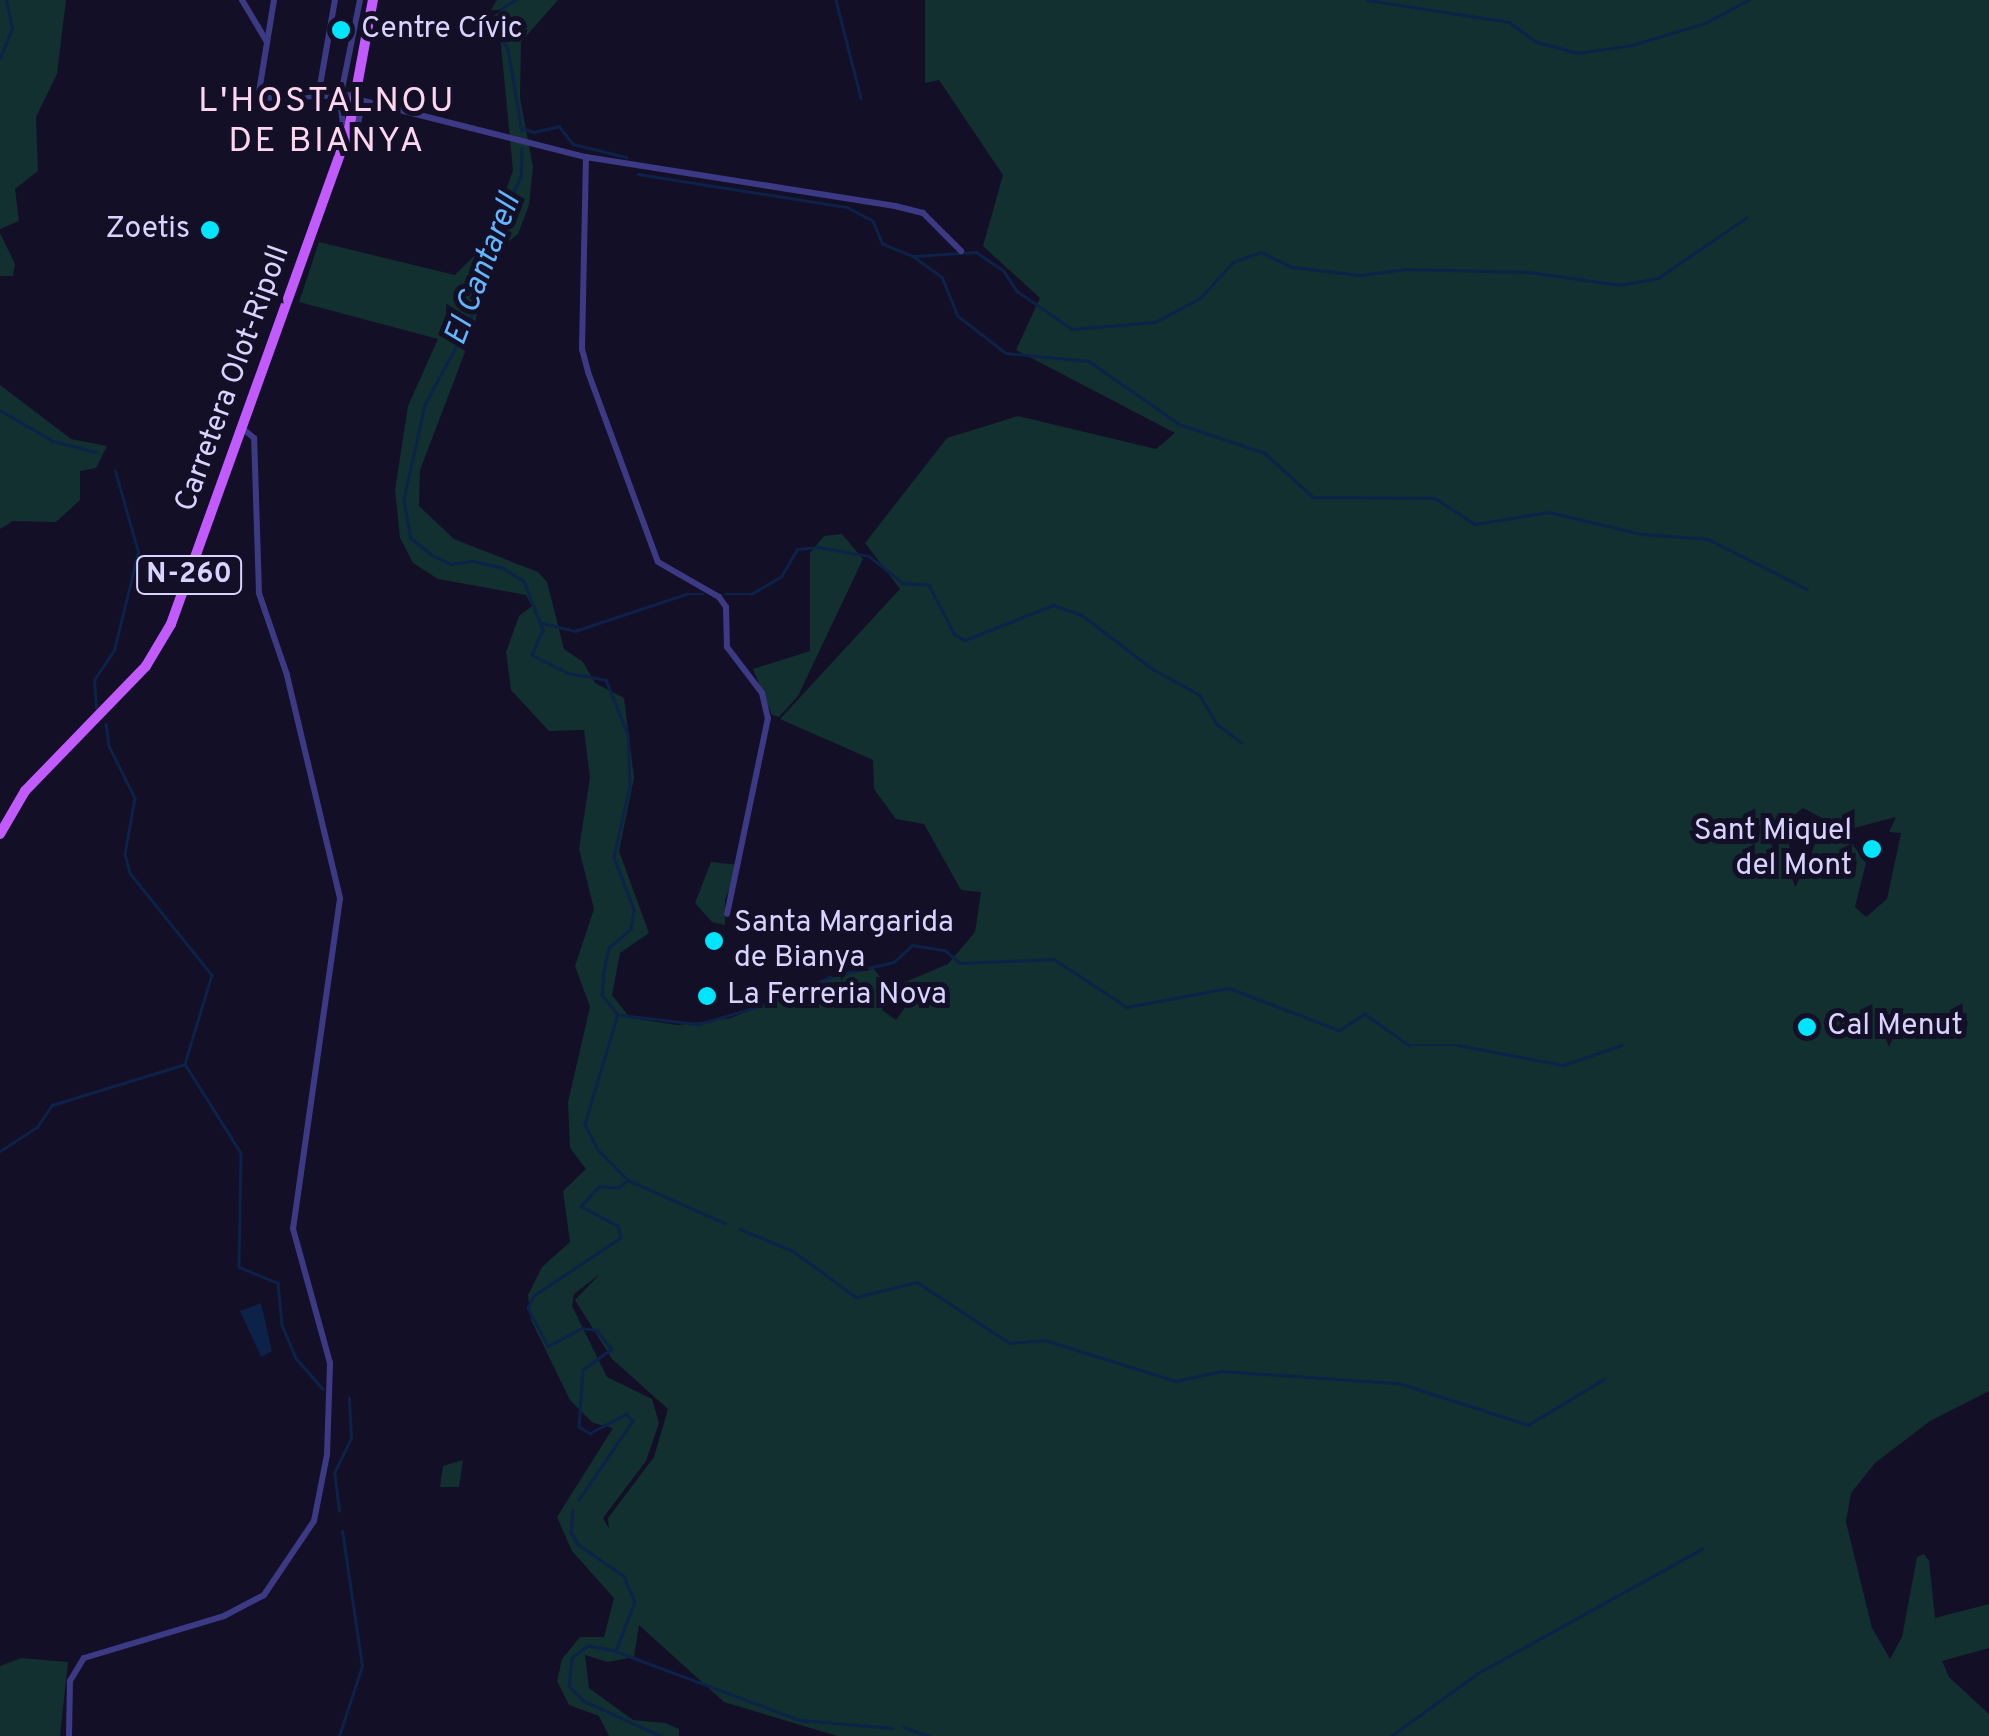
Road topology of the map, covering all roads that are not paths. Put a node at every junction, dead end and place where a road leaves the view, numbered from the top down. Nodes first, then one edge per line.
1 (242, 0) edge
2 (274, 0) edge
3 (335, 0) edge
4 (360, 0) edge
5 (373, 0) edge
6 (267, 42) junction
7 (342, 94) junction
8 (318, 97) junction
9 (329, 97) junction
10 (357, 101) junction
11 (341, 105) junction
12 (345, 142) junction
13 (340, 156) junction
14 (586, 157) junction
15 (961, 251) dead end
16 (243, 429) junction
17 (0, 834) edge
18 (727, 914) dead end
19 (68, 1736) edge

1 - 6 street
2 - 6 street
3 - 8 street
4 - 7 street
5 - 10 main road, Carretera Olot-Ripoll / N-260
6 - 8 street
7 - 9 street
7 - 10 street
7 - 11 street
8 - 9 street
9 - 11 street
10 - 11 street
10 - 12 main road, Carretera Olot-Ripoll / N-260
10 - 13 street
10 - 14 street
11 - 12 street
12 - 13 main road, Carretera Olot-Ripoll / N-260
13 - 16 main road, Carretera Olot-Ripoll / N-260
14 - 15 street
14 - 18 street
16 - 17 main road, Carretera Olot-Ripoll / N-260
16 - 19 street

